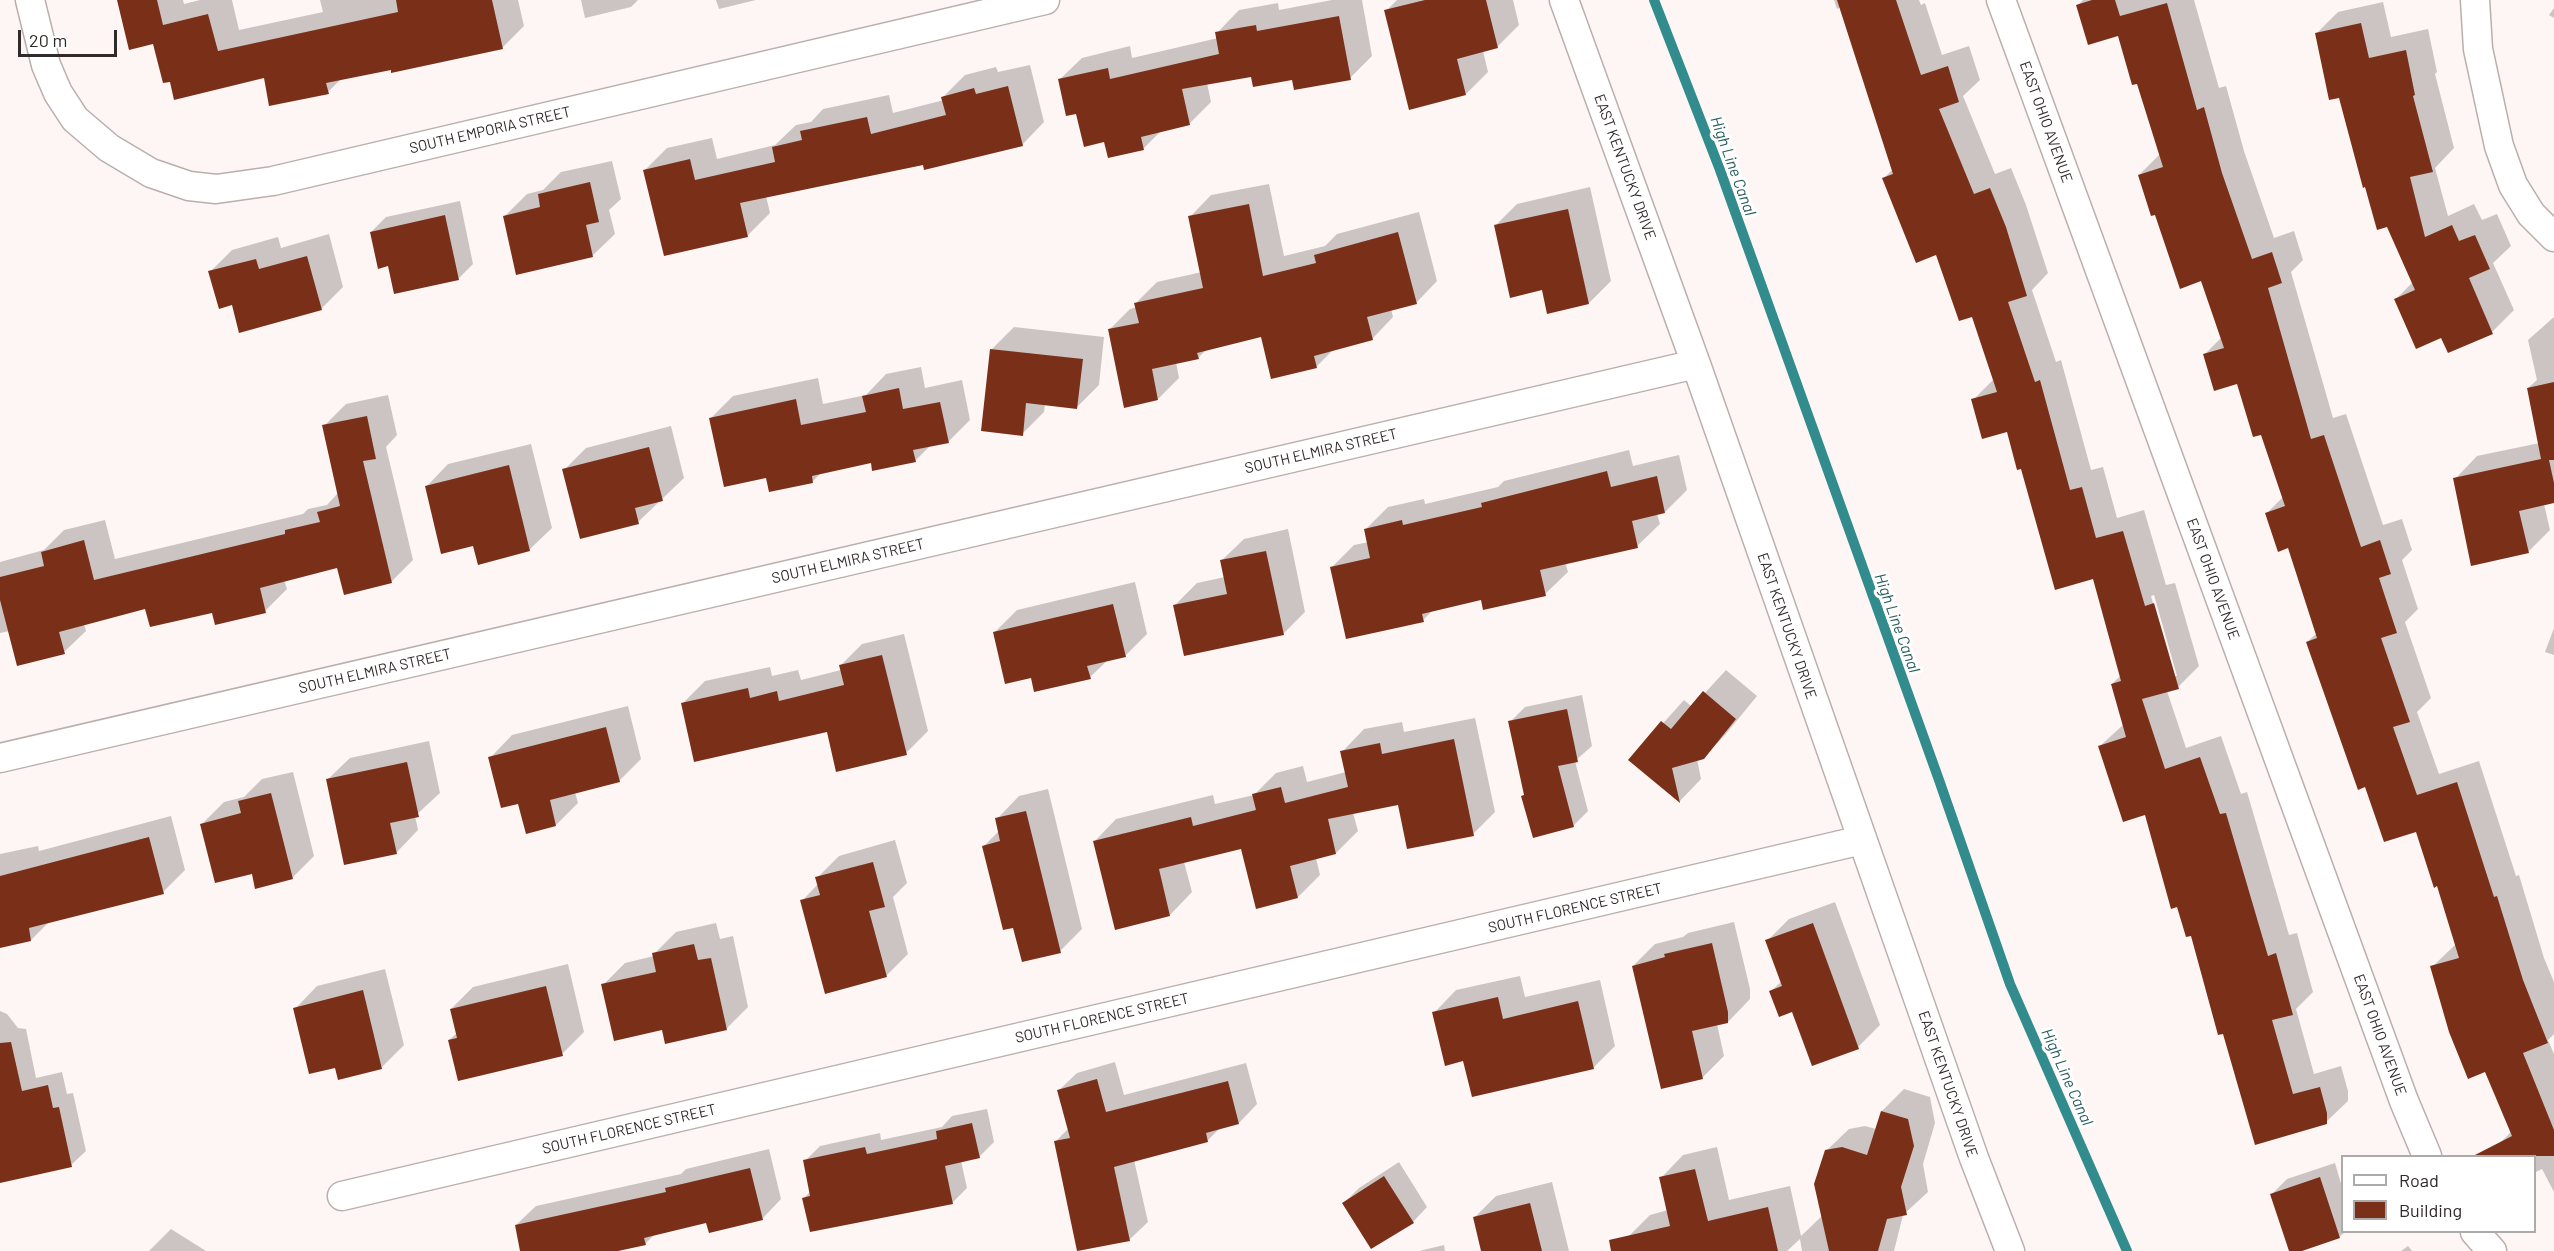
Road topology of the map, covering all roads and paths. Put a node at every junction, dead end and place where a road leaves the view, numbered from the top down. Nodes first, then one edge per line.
1 (30, 0) edge
2 (1045, 0) edge
3 (1564, 0) edge
4 (2001, 0) edge
5 (2475, 0) edge
6 (2554, 237) edge
7 (1696, 364) junction
8 (0, 758) edge
9 (1862, 840) junction
10 (2427, 1155) edge
11 (342, 1196) dead end
12 (2476, 1233) edge
13 (2010, 1251) edge
14 (2492, 1251) edge

1 - 2 street, SOUTH EMPORIA STREET
3 - 7 street, EAST KENTUCKY DRIVE
4 - 10 street, EAST OHIO AVENUE
5 - 6 street
7 - 8 street, SOUTH ELMIRA STREET
7 - 9 street, EAST KENTUCKY DRIVE
9 - 11 street, SOUTH FLORENCE STREET
9 - 13 street, EAST KENTUCKY DRIVE
12 - 14 street

